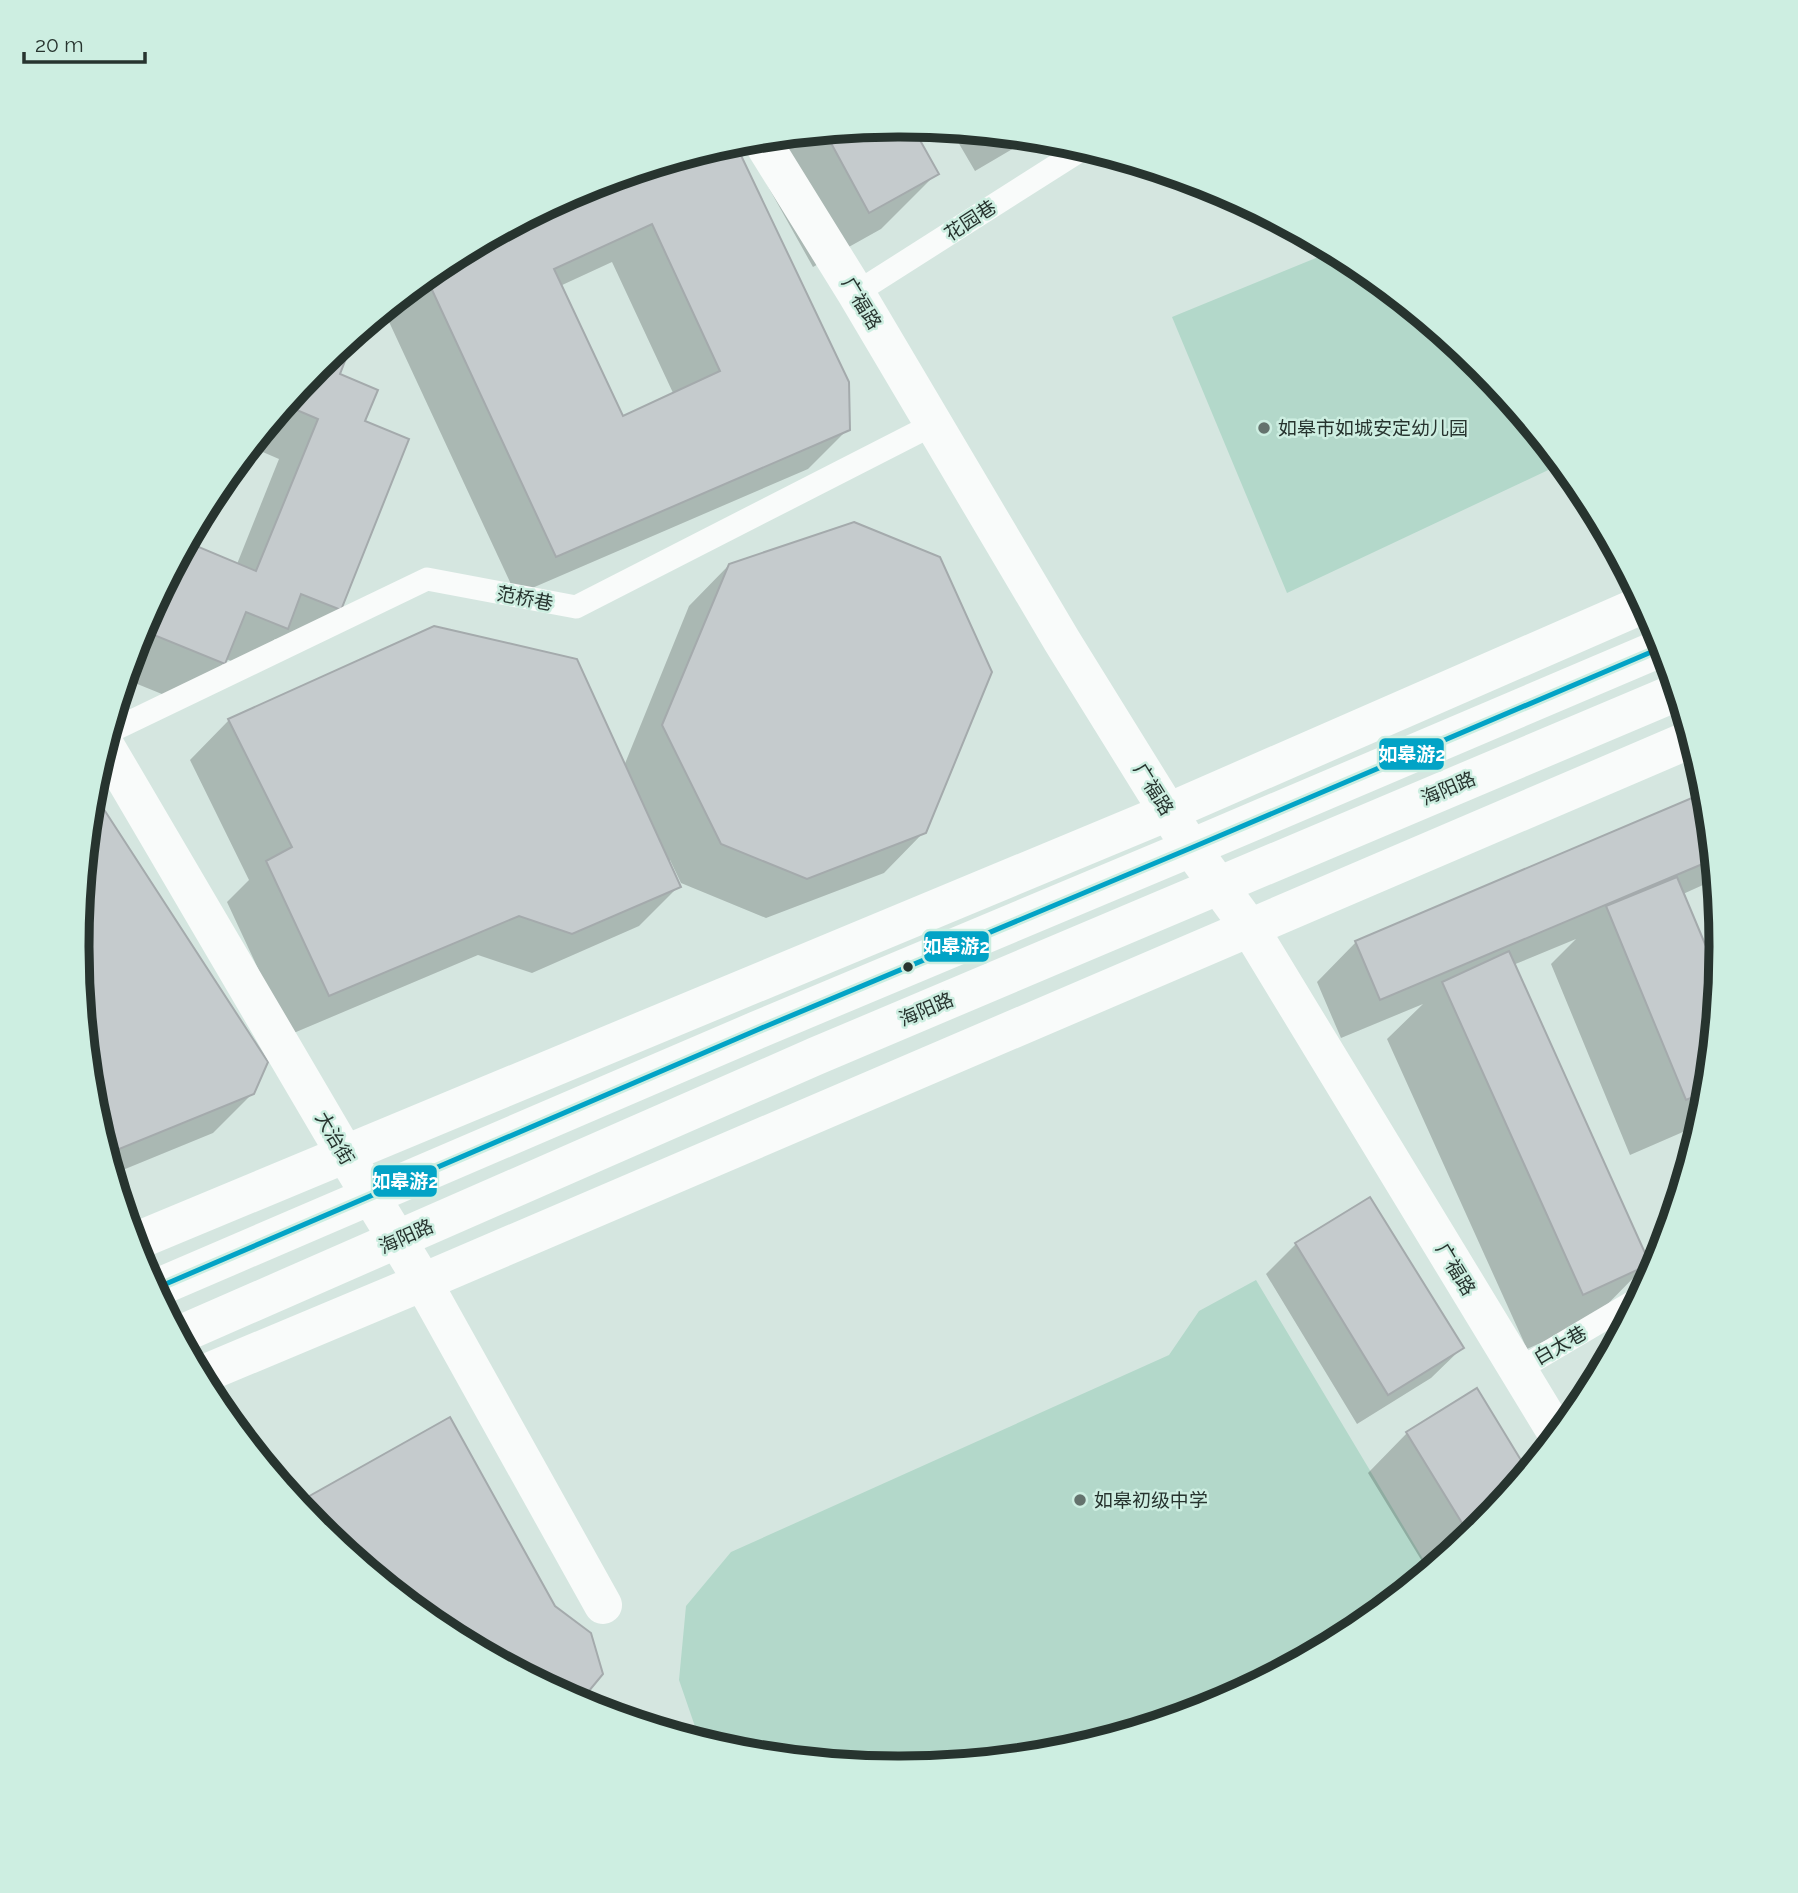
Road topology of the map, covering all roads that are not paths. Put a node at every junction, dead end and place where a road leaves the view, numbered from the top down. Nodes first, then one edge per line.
1 (766, 148) edge
2 (1072, 156) edge
3 (856, 293) junction
4 (934, 424) junction
5 (1634, 608) edge
6 (1653, 651) edge
7 (1669, 695) edge
8 (120, 727) edge
9 (1682, 743) edge
10 (112, 757) edge
11 (1168, 813) junction
12 (1191, 849) junction
13 (1218, 885) junction
14 (1249, 927) junction
15 (345, 1154) junction
16 (370, 1196) junction
17 (144, 1238) edge
18 (396, 1240) junction
19 (424, 1282) junction
20 (164, 1285) edge
21 (1624, 1307) edge
22 (187, 1331) edge
23 (1518, 1370) junction
24 (211, 1372) edge
25 (1551, 1425) edge
26 (603, 1605) dead end

1 - 3 street, 广福路
2 - 3 lane, 花园巷
3 - 4 street, 广福路
4 - 8 lane, 范桥巷
4 - 11 street, 广福路
5 - 11 street
6 - 12 street
7 - 13 street, 海阳路
9 - 14 street
10 - 15 street, 大治街
11 - 12 street, 广福路
11 - 15 street
12 - 13 street, 广福路
12 - 16 street
13 - 14 street, 广福路
13 - 18 street, 海阳路
14 - 19 street
14 - 23 street, 广福路
15 - 16 street, 大治街
15 - 17 street
16 - 18 street, 大治街
16 - 20 street
18 - 19 street, 大治街
18 - 22 street, 海阳路
19 - 24 street
19 - 26 street, 大治街
21 - 23 lane, 白太巷
23 - 25 street, 广福路

